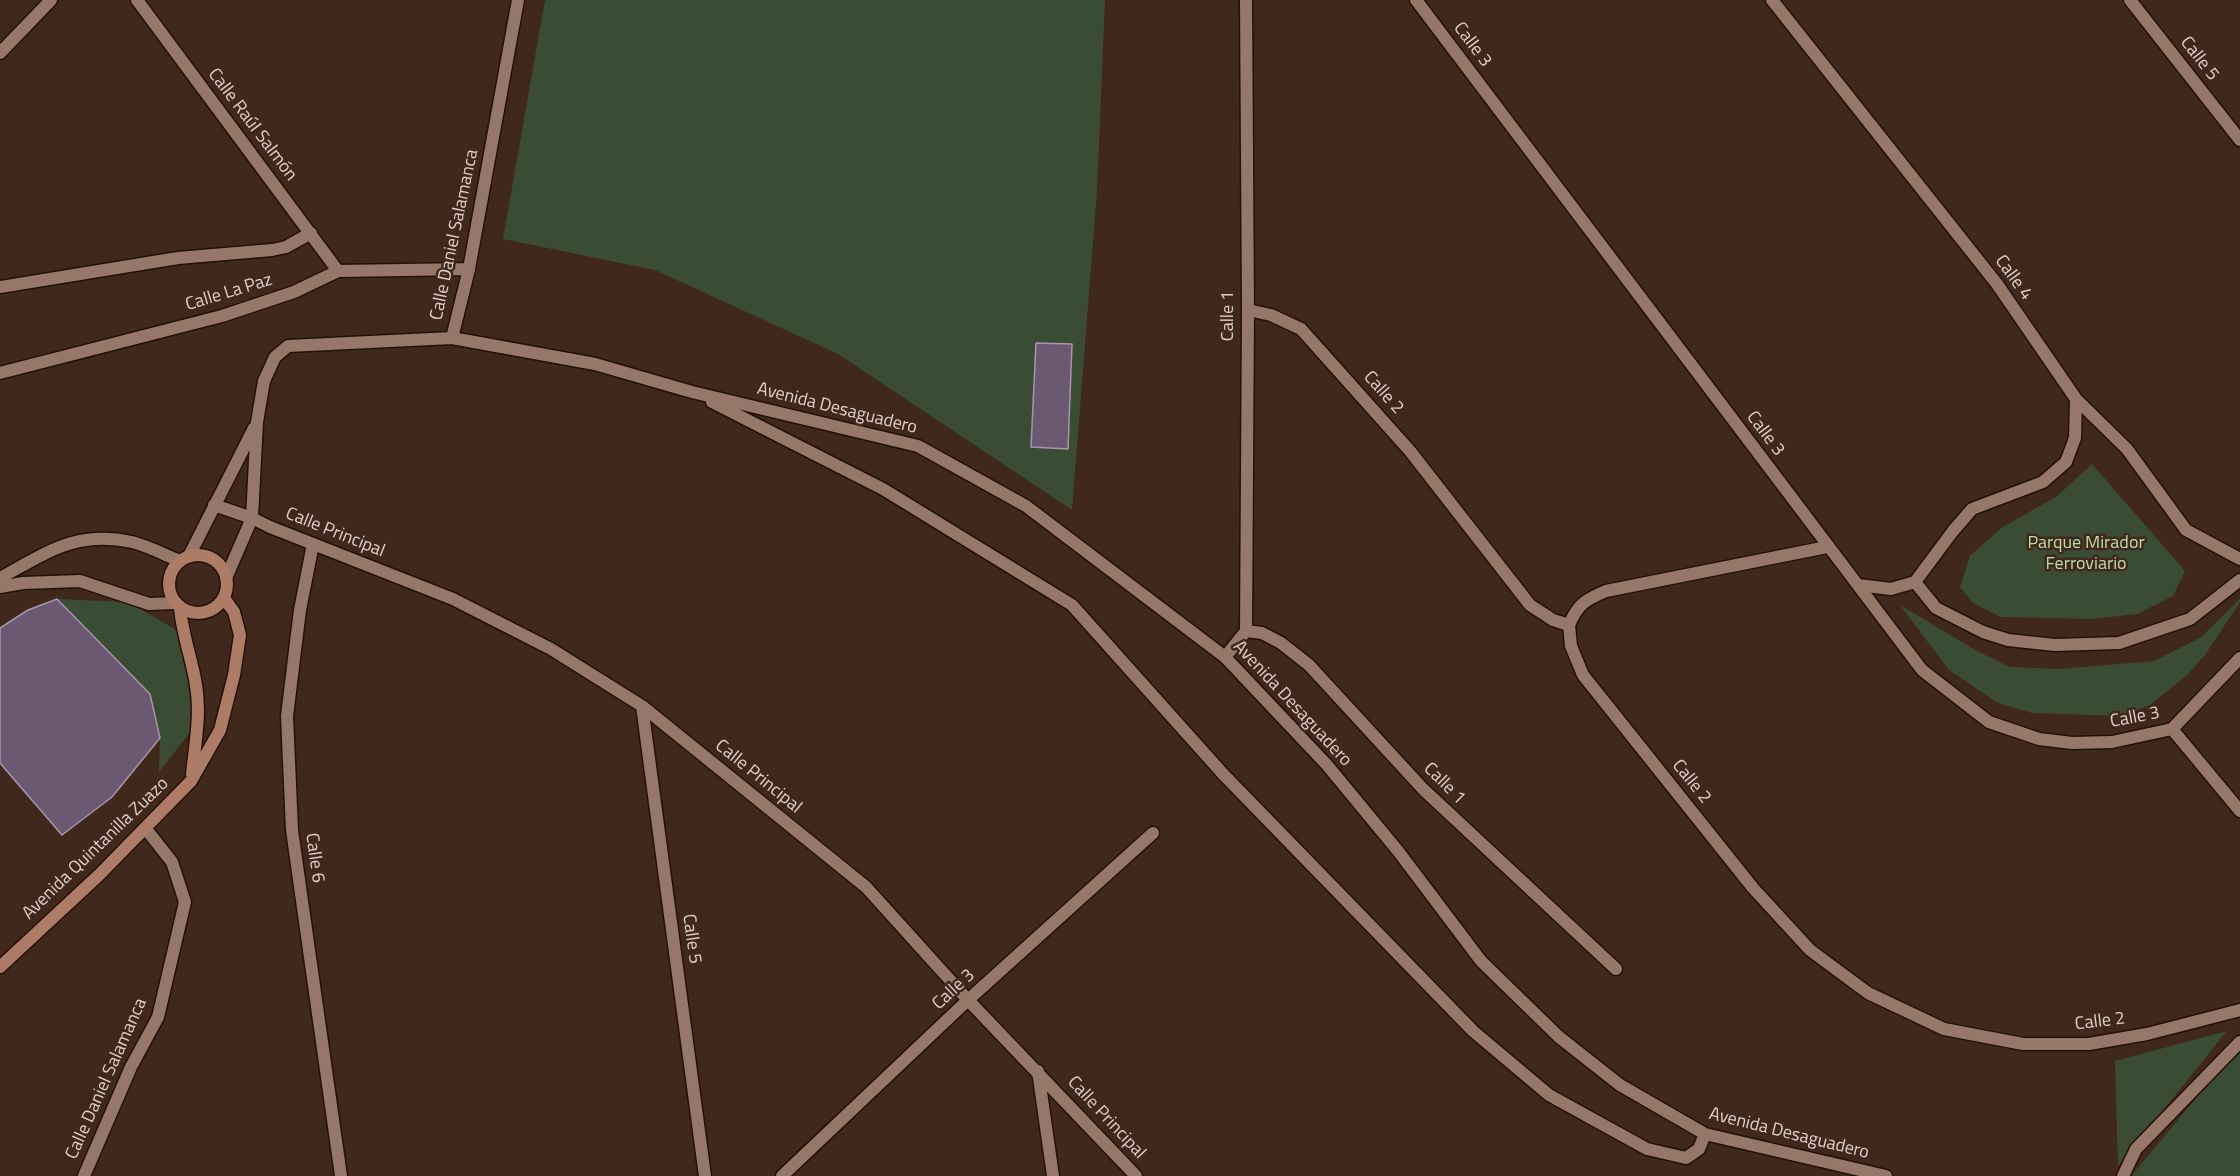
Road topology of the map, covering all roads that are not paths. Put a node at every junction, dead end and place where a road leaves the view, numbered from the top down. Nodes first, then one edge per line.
1 (51, 0) edge
2 (137, 0) edge
3 (518, 0) edge
4 (1246, 0) edge
5 (1416, 0) edge
6 (1772, 0) edge
7 (2130, 0) edge
8 (0, 53) edge
9 (2240, 140) edge
10 (311, 233) junction
11 (469, 269) junction
12 (338, 272) junction
13 (0, 286) edge
14 (1248, 310) junction
15 (452, 338) junction
16 (0, 373) edge
17 (692, 392) junction
18 (2076, 399) junction
19 (257, 422) junction
20 (214, 505) junction
21 (252, 518) junction
22 (313, 544) junction
23 (1827, 547) junction
24 (185, 558) junction
25 (2240, 559) edge
26 (0, 578) edge
27 (226, 578) junction
28 (2240, 580) edge
29 (1915, 582) junction
30 (1858, 585) junction
31 (0, 587) edge
32 (224, 598) junction
33 (178, 605) junction
34 (1569, 625) junction
35 (1246, 631) junction
36 (1225, 657) junction
37 (2240, 658) edge
38 (642, 706) junction
39 (2172, 729) junction
40 (190, 781) junction
41 (2240, 811) edge
42 (146, 829) junction
43 (1153, 833) dead end
44 (0, 967) edge
45 (1616, 969) dead end
46 (968, 1000) junction
47 (2240, 1010) edge
48 (2240, 1042) edge
49 (1038, 1071) junction
50 (1705, 1134) junction
51 (84, 1176) edge
52 (341, 1176) edge
53 (705, 1176) edge
54 (782, 1176) edge
55 (1053, 1176) edge
56 (1136, 1176) edge
57 (1886, 1176) edge
58 (2123, 1176) edge

1 - 8 street
2 - 10 street, Calle Raúl Salmón
3 - 11 street, Calle Daniel Salamanca
4 - 14 street, Calle 1
5 - 23 street, Calle 3
6 - 18 street, Calle 4
7 - 9 street, Calle 5
10 - 12 street, Calle Raúl Salmón
10 - 13 street
11 - 12 street, Calle La Paz
11 - 15 street, Calle Daniel Salamanca
12 - 16 street, Calle La Paz
14 - 34 street, Calle 2
14 - 35 street, Calle 1
15 - 17 street, Avenida Desaguadero
15 - 19 street, Calle Daniel Salamanca
17 - 36 street, Avenida Desaguadero
17 - 50 street
18 - 25 street, Calle 4
18 - 29 street
19 - 20 street, Calle Daniel Salamanca
19 - 21 street, Calle Daniel Salamanca
20 - 21 street, Calle Principal
20 - 24 street, Calle Daniel Salamanca
21 - 22 street, Calle Principal
21 - 27 street, Calle Daniel Salamanca
22 - 38 street, Calle Principal
22 - 52 street, Calle 6
23 - 30 street, Calle 3
23 - 34 street
24 - 26 street
24 - 27 main road
24 - 33 main road
27 - 32 main road
28 - 29 street
29 - 30 street
30 - 39 street, Calle 3
31 - 33 street
32 - 33 main road
32 - 40 main road, Avenida Quintanilla Zuazo
33 - 40 main road, Avenida Quintanilla Zuazo
34 - 47 street, Calle 2
35 - 36 street
35 - 45 street, Calle 1
36 - 50 street, Avenida Desaguadero
37 - 39 street, Calle 3
38 - 46 street, Calle Principal
38 - 53 street, Calle 5
39 - 41 street, Calle 3
40 - 42 main road, Avenida Quintanilla Zuazo
42 - 44 main road, Avenida Quintanilla Zuazo
42 - 51 street, Calle Daniel Salamanca
43 - 46 street, Calle 3
46 - 49 street, Calle Principal
46 - 54 street, Calle 3
48 - 58 street
49 - 55 street
49 - 56 street, Calle Principal
50 - 57 street, Avenida Desaguadero

